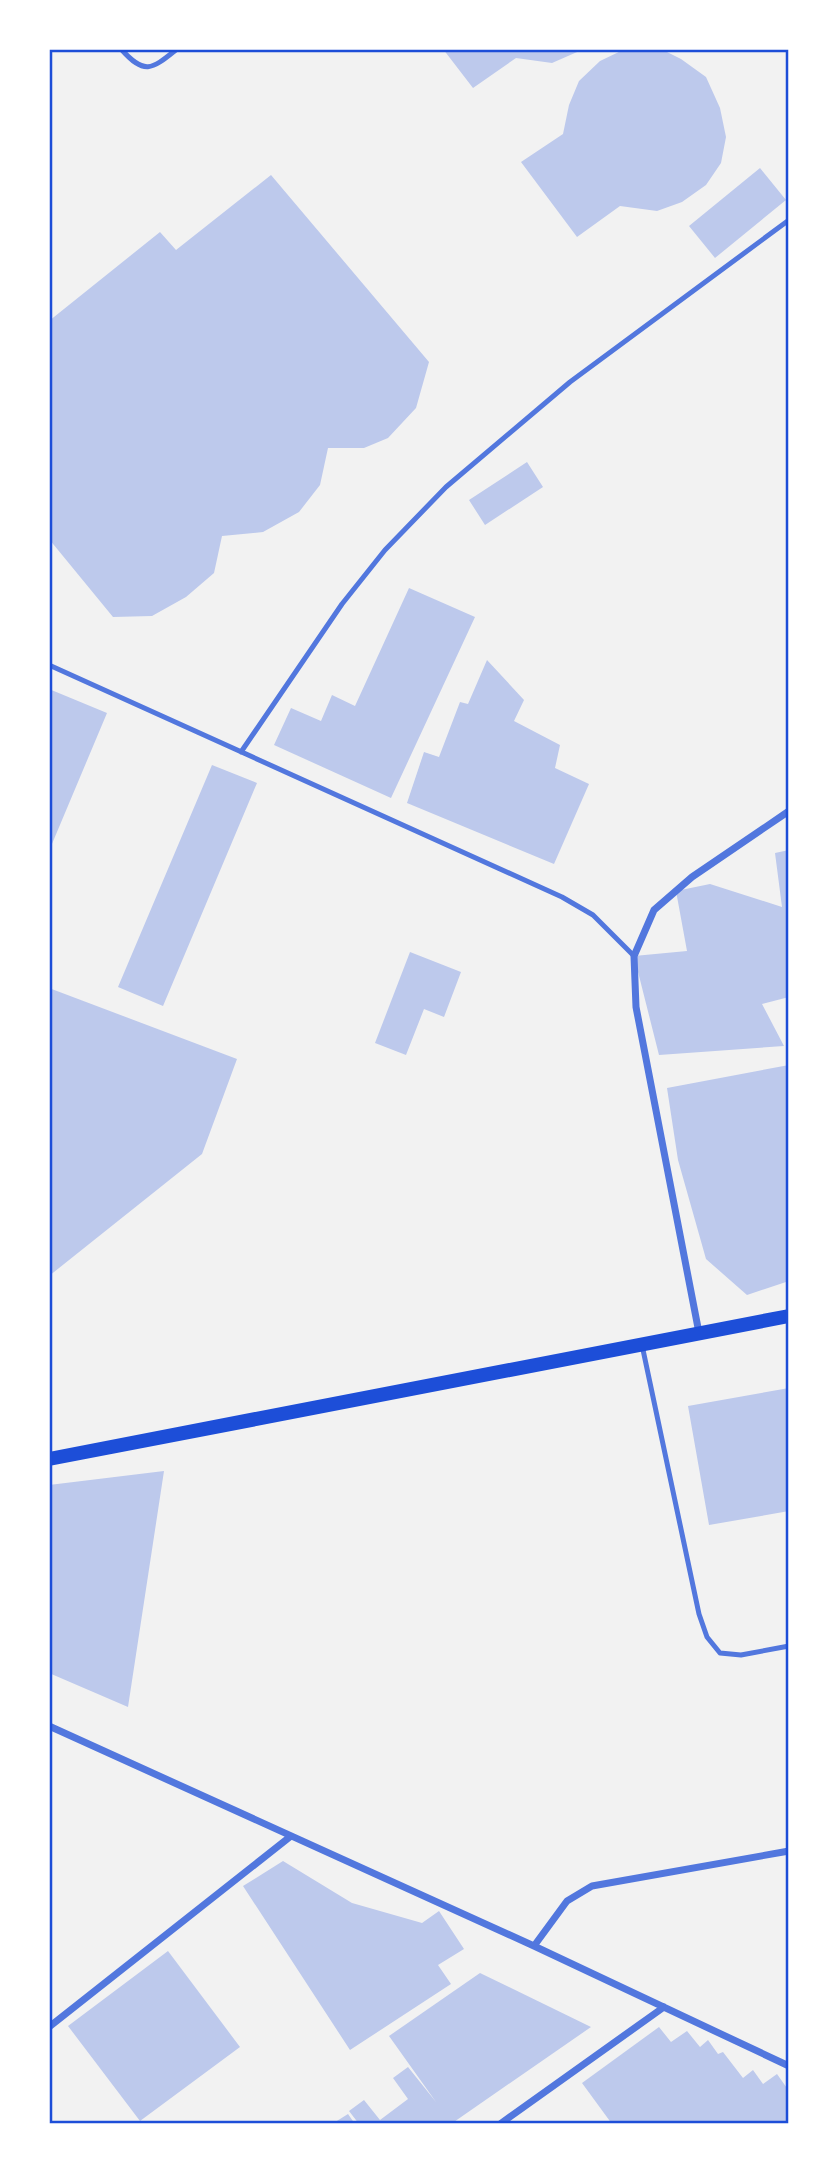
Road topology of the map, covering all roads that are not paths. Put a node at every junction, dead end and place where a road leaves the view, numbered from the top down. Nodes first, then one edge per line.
1 (121, 49) edge
2 (177, 49) edge
3 (789, 220) edge
4 (49, 665) edge
5 (241, 752) junction
6 (789, 811) edge
7 (634, 956) junction
8 (789, 1316) edge
9 (700, 1334) junction
10 (642, 1345) junction
11 (49, 1459) edge
12 (789, 1646) edge
13 (49, 1727) edge
14 (291, 1836) junction
15 (789, 1851) edge
16 (534, 1946) junction
17 (664, 2007) junction
18 (49, 2027) edge
19 (789, 2066) edge
20 (500, 2124) edge

1 - 2 lane
3 - 5 lane
4 - 5 lane
5 - 7 lane
6 - 7 street
7 - 9 street
8 - 9 main road
9 - 10 main road
10 - 11 main road
10 - 12 lane
13 - 14 street
14 - 16 street
14 - 18 street
15 - 16 street
16 - 17 street
17 - 19 street
17 - 20 street

